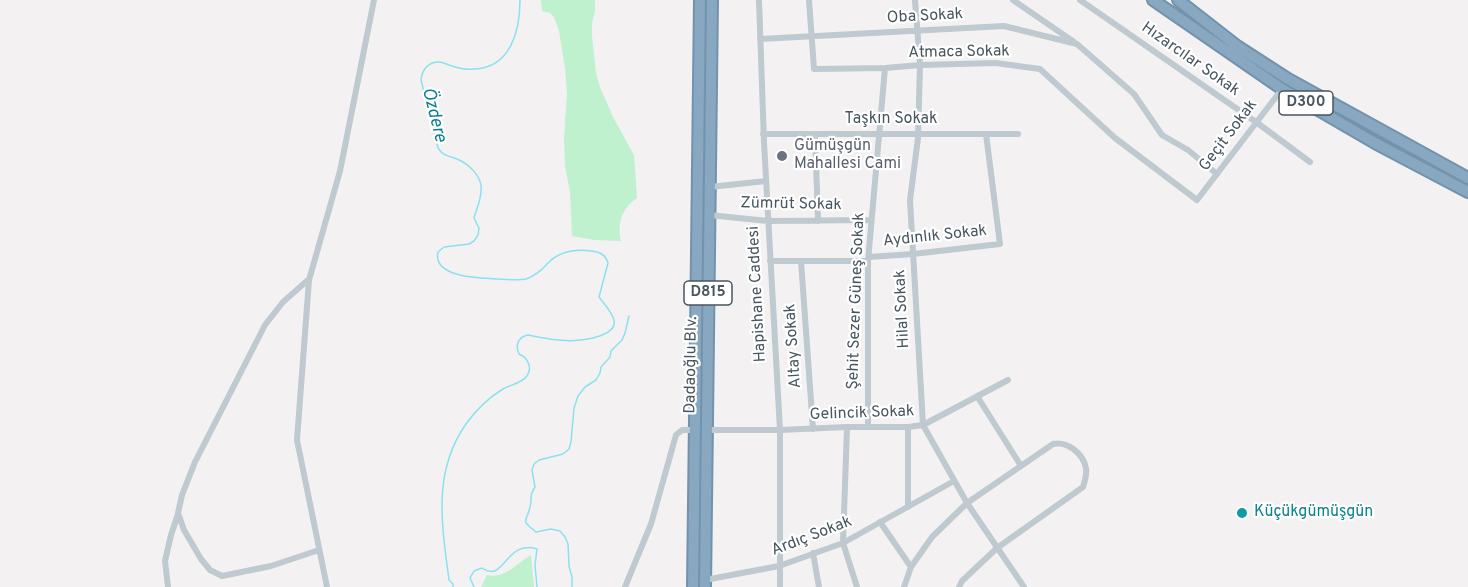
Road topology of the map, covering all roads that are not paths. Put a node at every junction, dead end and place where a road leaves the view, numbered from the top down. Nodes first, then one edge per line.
1 (374, 0) edge
2 (700, 0) edge
3 (712, 0) edge
4 (759, 0) edge
5 (809, 0) edge
6 (915, 0) edge
7 (1013, 0) edge
8 (1080, 0) edge
9 (1153, 0) edge
10 (1178, 0) edge
11 (917, 31) junction
12 (811, 36) junction
13 (760, 39) junction
14 (1077, 44) junction
15 (920, 65) junction
16 (885, 68) junction
17 (1282, 89) junction
18 (1256, 122) junction
19 (763, 134) junction
20 (815, 134) junction
21 (880, 134) junction
22 (918, 134) junction
23 (986, 134) junction
24 (1018, 134) dead end
25 (1310, 162) dead end
26 (1217, 174) junction
27 (1468, 178) edge
28 (766, 181) junction
29 (709, 187) junction
30 (1468, 192) edge
31 (1197, 200) joint
32 (709, 215) junction
33 (818, 220) junction
34 (872, 220) junction
35 (768, 221) junction
36 (914, 254) junction
37 (868, 259) junction
38 (770, 261) junction
39 (801, 261) junction
40 (309, 280) junction
41 (1008, 380) dead end
42 (977, 396) junction
43 (923, 426) junction
44 (847, 427) junction
45 (868, 427) junction
46 (908, 427) junction
47 (813, 429) junction
48 (701, 430) junction
49 (780, 430) junction
50 (1021, 466) junction
51 (954, 481) junction
52 (967, 503) junction
53 (908, 507) junction
54 (178, 513) junction
55 (880, 522) junction
56 (843, 543) junction
57 (997, 548) junction
58 (319, 550) junction
59 (813, 554) junction
60 (779, 566) junction
61 (912, 567) junction
62 (705, 584) edge
63 (168, 587) edge
64 (327, 587) edge
65 (625, 587) edge
66 (693, 587) edge
67 (780, 587) edge
68 (819, 587) edge
69 (857, 587) edge
70 (904, 587) edge
71 (959, 587) edge
72 (1024, 587) edge

1 - 40 street
2 - 48 highway, Dadaoğlu Blv. / D815
3 - 29 highway, Dadaoğlu Blv. / D815
4 - 13 street, Hapishane Caddesi
5 - 12 street
6 - 11 street, Hilal Sokak
7 - 14 street
8 - 18 street, Hızarcılar Sokak
9 - 17 highway, D300
10 - 27 highway, D300
11 - 12 street, Oba Sokak
11 - 14 street, Oba Sokak
11 - 15 street, Hilal Sokak
12 - 13 street, Oba Sokak
12 - 16 street, Atmaca Sokak
13 - 19 street, Hapishane Caddesi
14 - 26 street, Oba Sokak
15 - 16 street, Atmaca Sokak
15 - 22 street, Hilal Sokak
15 - 31 street, Atmaca Sokak
16 - 21 street, Şehit Sezer Güneş Sokak
17 - 18 street, Geçit Sokak
17 - 30 highway, D300
18 - 25 street, Hızarcılar Sokak
18 - 26 street, Geçit Sokak
19 - 20 street, Taşkın Sokak
19 - 28 street, Hapishane Caddesi
20 - 21 street, Taşkın Sokak
20 - 33 street
21 - 22 street, Taşkın Sokak
21 - 34 street, Şehit Sezer Güneş Sokak
22 - 23 street, Taşkın Sokak
22 - 36 street, Hilal Sokak
23 - 24 street, Taşkın Sokak
23 - 36 street, Aydınlık Sokak
26 - 31 street, Geçit Sokak
28 - 29 street
28 - 35 street, Hapishane Caddesi
29 - 32 highway, Dadaoğlu Blv. / D815
32 - 35 street, Zümrüt Sokak
32 - 48 highway, Dadaoğlu Blv. / D815
33 - 34 street, Zümrüt Sokak
33 - 35 street, Zümrüt Sokak
34 - 37 street, Şehit Sezer Güneş Sokak
35 - 38 street, Hapishane Caddesi
36 - 37 street, Aydınlık Sokak
36 - 43 street, Hilal Sokak
37 - 39 street, Aydınlık Sokak
37 - 45 street, Şehit Sezer Güneş Sokak
38 - 39 street, Aydınlık Sokak
38 - 49 street, Hapishane Caddesi
39 - 47 street, Altay Sokak
40 - 54 street
40 - 58 street
41 - 42 street, Gelincik Sokak
42 - 43 street, Gelincik Sokak
42 - 50 street
43 - 46 street, Gelincik Sokak
43 - 51 street, Hilal Sokak
44 - 45 street, Gelincik Sokak
44 - 47 street, Gelincik Sokak
44 - 56 street
45 - 46 street, Gelincik Sokak
46 - 53 street
47 - 49 street, Gelincik Sokak
48 - 49 street, Gelincik Sokak
48 - 62 highway, Dadaoğlu Blv. / D815
48 - 65 street
48 - 66 highway, Dadaoğlu Blv. / D815
49 - 60 street, Hapishane Caddesi
50 - 52 street
50 - 57 street
51 - 52 street, Hilal Sokak
51 - 53 street, Ardıç Sokak
52 - 57 street, Hilal Sokak
52 - 61 street
53 - 55 street, Ardıç Sokak
54 - 58 street
54 - 63 street
55 - 56 street, Ardıç Sokak
55 - 61 street
56 - 59 street, Ardıç Sokak
56 - 69 street
57 - 71 street
57 - 72 street, Hilal Sokak
58 - 64 street
59 - 60 street, Ardıç Sokak
59 - 68 street
60 - 62 street, Ardıç Sokak
60 - 67 street, Hapishane Caddesi
61 - 70 street

